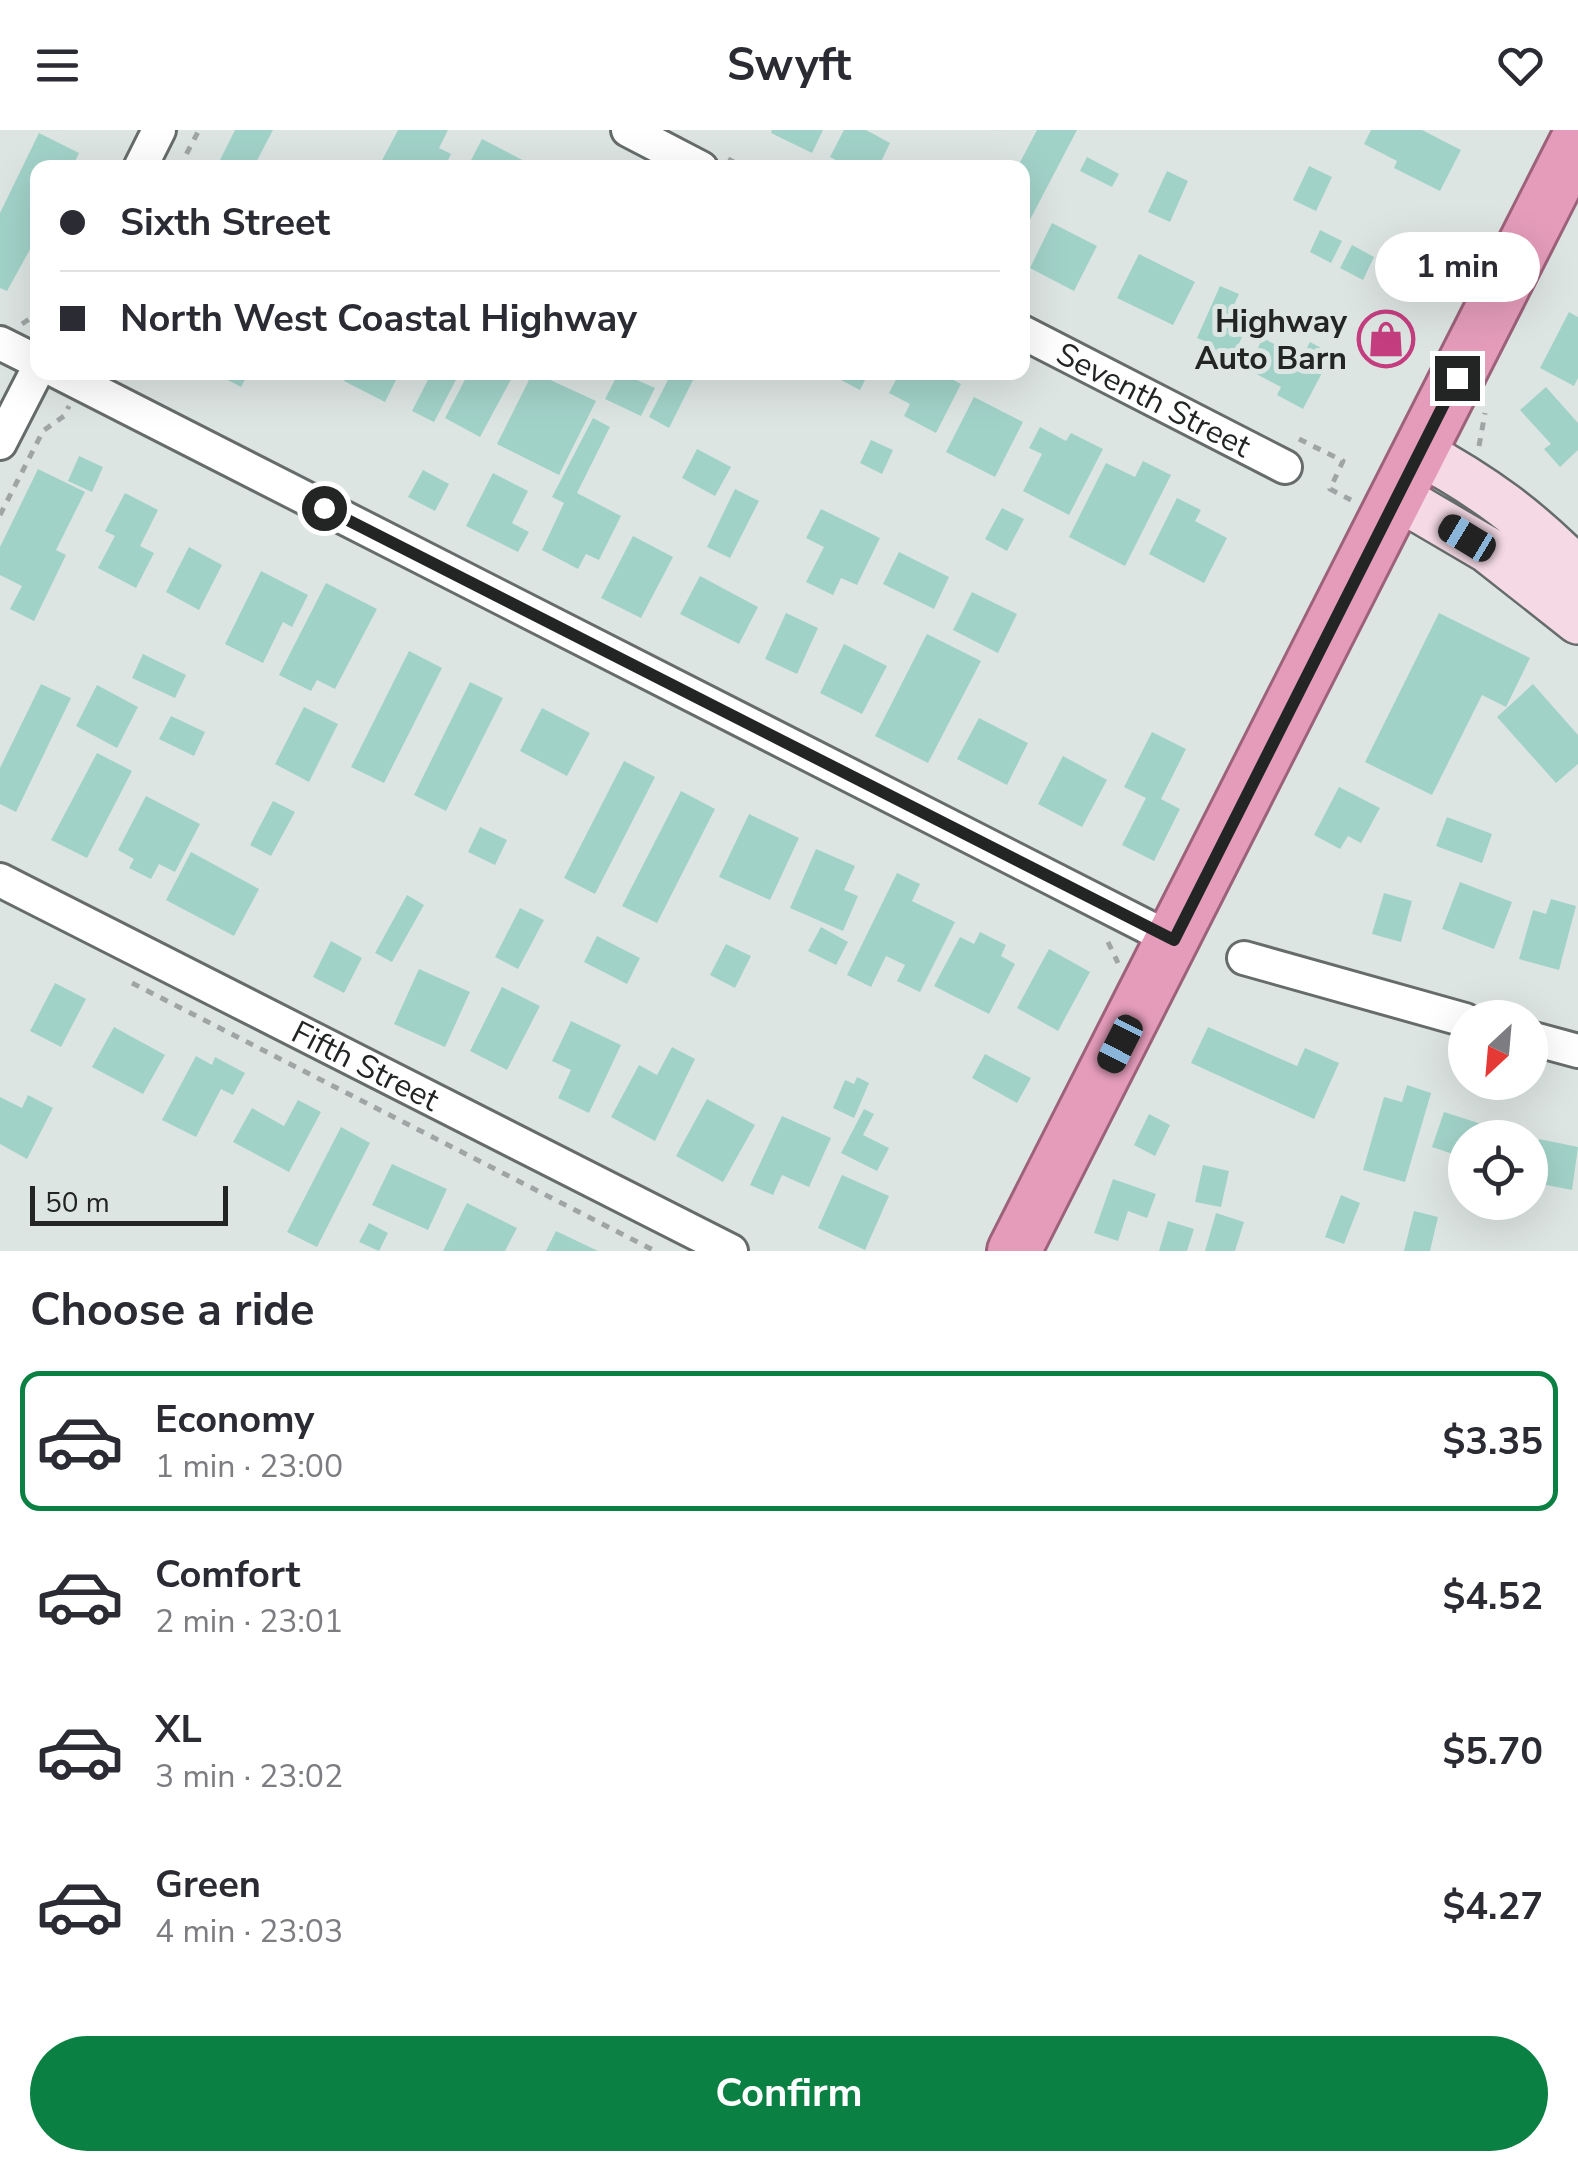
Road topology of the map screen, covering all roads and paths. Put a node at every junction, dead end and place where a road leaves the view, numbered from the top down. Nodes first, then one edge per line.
1 (160, 130) edge
2 (199, 130) edge
3 (628, 130) edge
4 (1578, 138) edge
5 (144, 160) edge
6 (184, 160) edge
7 (686, 160) edge
8 (1030, 336) edge
9 (0, 343) edge
10 (30, 361) edge
11 (31, 380) edge
12 (64, 388) edge
13 (0, 443) edge
14 (1285, 467) dead end
15 (1408, 474) junction
16 (0, 515) edge
17 (1578, 571) edge
18 (1578, 621) edge
19 (0, 880) edge
20 (1174, 940) junction
21 (1244, 958) dead end
22 (124, 979) dead end
23 (1448, 1015) edge
24 (1548, 1043) edge
25 (1578, 1051) edge
26 (655, 1251) edge
27 (731, 1251) edge
28 (1014, 1251) edge

1 - 5 street
2 - 6 path
3 - 7 street
4 - 15 highway
8 - 14 street, Seventh Street
9 - 10 street
11 - 13 street
12 - 16 path
12 - 20 street
15 - 17 main road
15 - 18 main road
15 - 20 highway
19 - 27 street, Fifth Street
20 - 28 highway
21 - 23 street
22 - 26 path
24 - 25 street

